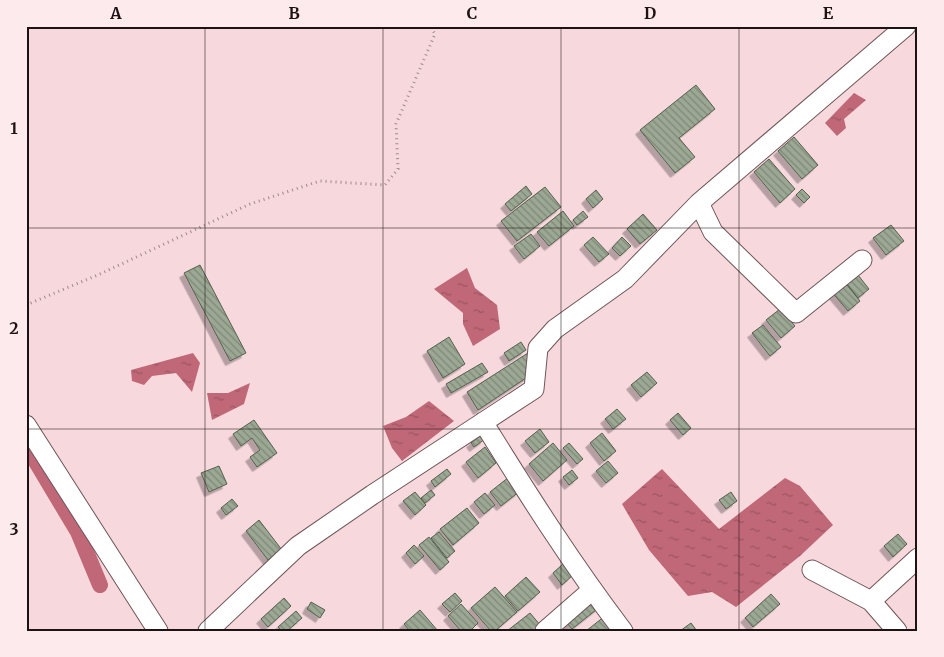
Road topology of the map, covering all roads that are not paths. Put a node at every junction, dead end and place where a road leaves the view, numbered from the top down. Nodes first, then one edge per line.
1 (906, 26) edge
2 (700, 203) junction
3 (862, 260) dead end
4 (483, 422) junction
5 (26, 425) edge
6 (918, 558) edge
7 (812, 570) dead end
8 (592, 590) junction
9 (871, 601) junction
10 (158, 631) edge
11 (208, 631) edge
12 (545, 631) edge
13 (623, 631) edge
14 (897, 631) edge

1 - 2 street
2 - 3 street
2 - 4 street
4 - 8 street
4 - 11 street
5 - 10 street
6 - 9 street
7 - 9 street
8 - 12 street
8 - 13 street
9 - 14 street

